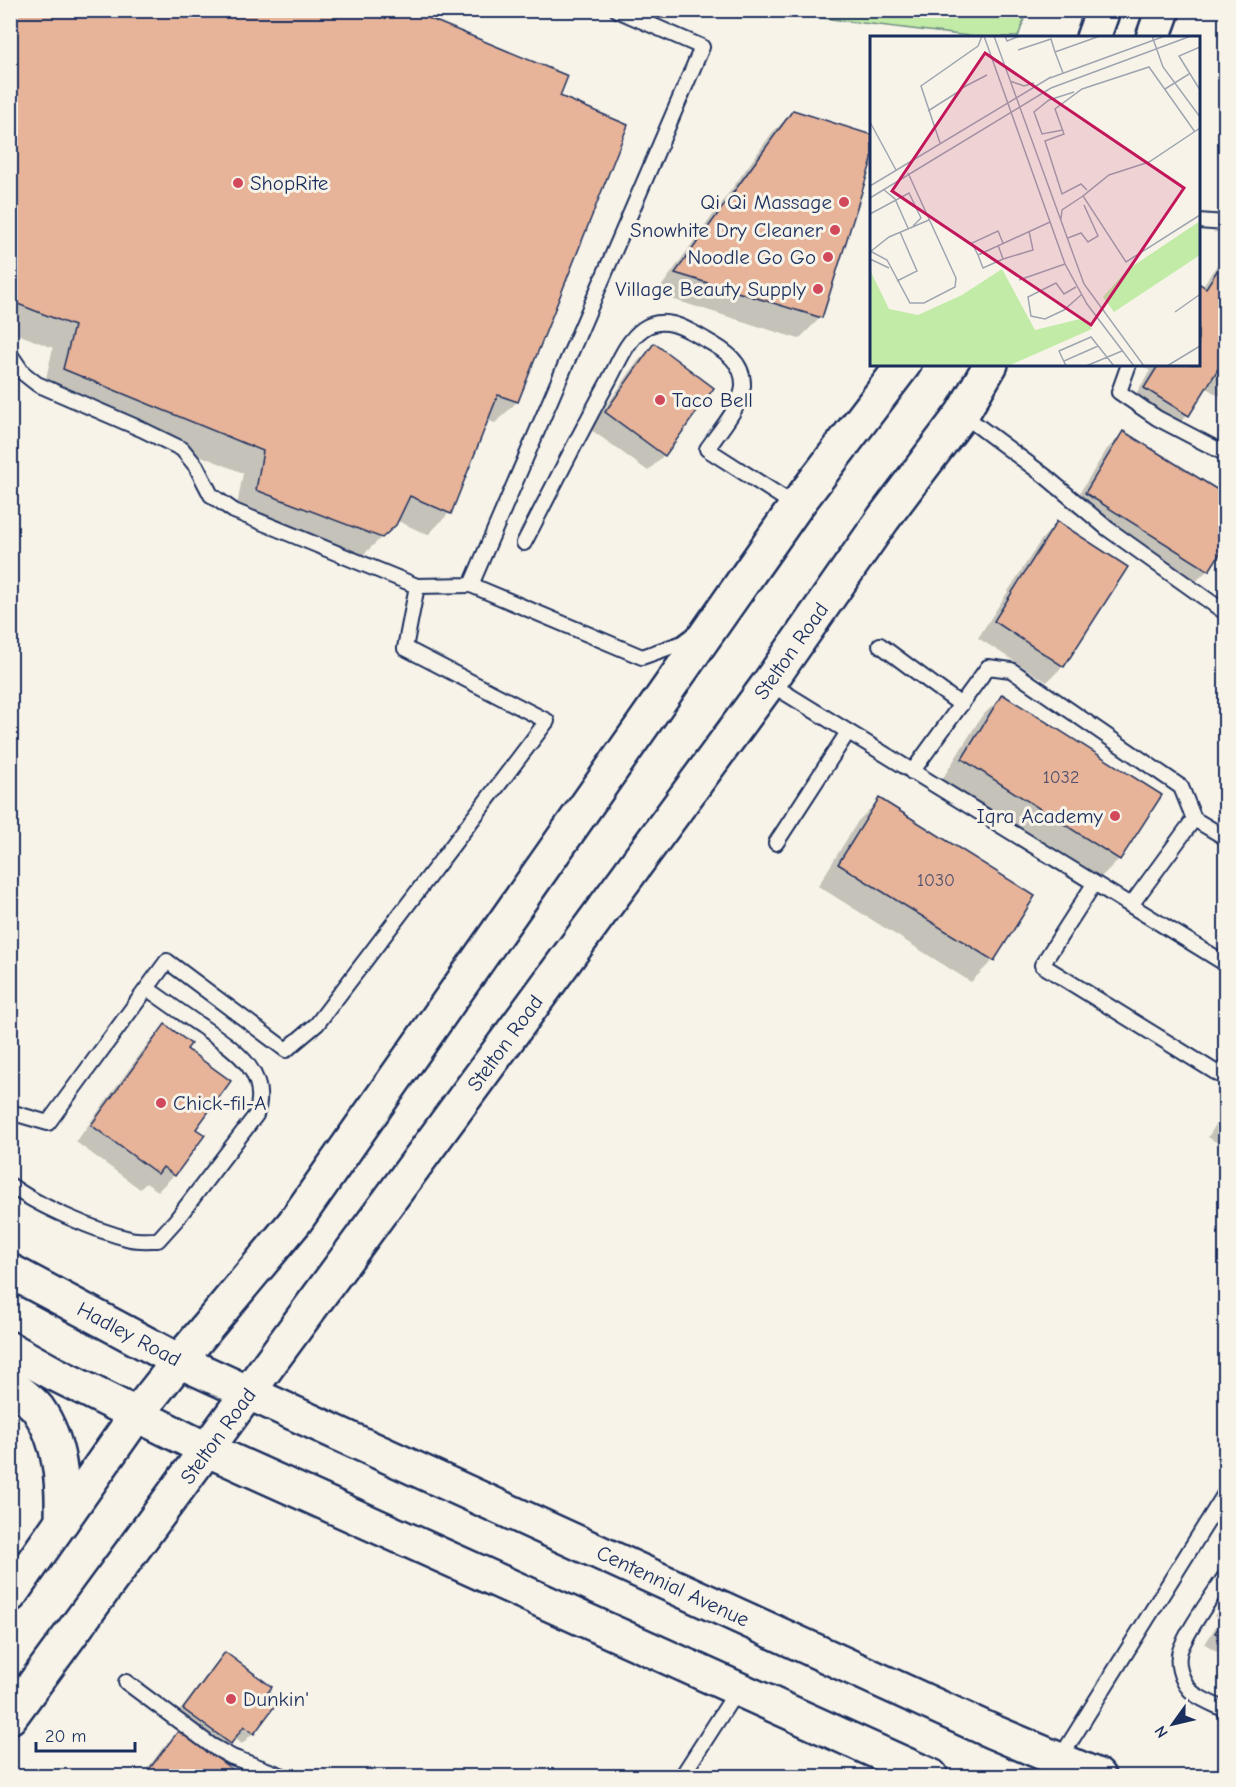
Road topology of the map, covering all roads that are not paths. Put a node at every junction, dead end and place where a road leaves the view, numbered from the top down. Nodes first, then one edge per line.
1 (617, 10) edge
2 (1103, 10) edge
3 (1163, 10) edge
4 (1094, 36) edge
5 (1154, 36) edge
6 (1226, 223) edge
7 (1200, 224) edge
8 (10, 354) edge
9 (902, 366) edge
10 (991, 366) edge
11 (1128, 366) edge
12 (962, 414) junction
13 (1226, 453) edge
14 (796, 507) junction
15 (524, 543) dead end
16 (471, 585) junction
17 (417, 586) junction
18 (1226, 613) edge
19 (721, 616) junction
20 (880, 645) dead end
21 (769, 683) junction
22 (961, 705) junction
23 (848, 732) junction
24 (912, 772) junction
25 (1194, 819) junction
26 (1226, 838) edge
27 (776, 843) dead end
28 (1094, 884) junction
29 (1131, 905) junction
30 (1226, 964) edge
31 (148, 989) junction
32 (1226, 1067) edge
33 (10, 1112) edge
34 (10, 1185) edge
35 (10, 1271) edge
36 (10, 1349) edge
37 (179, 1360) junction
38 (10, 1384) edge
39 (249, 1393) junction
40 (137, 1414) junction
41 (208, 1450) junction
42 (1226, 1492) edge
43 (62, 1521) junction
44 (1226, 1575) edge
45 (10, 1595) edge
46 (126, 1682) dead end
47 (738, 1689) junction
48 (1226, 1710) edge
49 (10, 1717) edge
50 (1059, 1760) junction
51 (283, 1776) edge
52 (682, 1776) edge
53 (931, 1776) edge
54 (1098, 1776) edge

1 - 16 lane
2 - 4 main road
3 - 5 main road
6 - 7 lane
8 - 17 lane
9 - 14 main road
10 - 12 main road, Stelton Road
11 - 13 lane
12 - 18 lane
12 - 21 main road, Stelton Road
14 - 15 lane
14 - 19 main road
16 - 17 lane
16 - 19 lane
17 - 31 lane
19 - 37 main road
20 - 22 lane
21 - 23 lane
21 - 39 main road, Stelton Road
22 - 24 lane
22 - 25 lane
23 - 24 lane
23 - 27 lane
24 - 28 lane
25 - 26 lane
25 - 29 lane
28 - 29 lane
28 - 32 lane
29 - 30 lane
31 - 33 lane
31 - 34 lane
35 - 37 main road, Hadley Road
36 - 40 main road
37 - 39 main road, Hadley Road
37 - 40 main road
38 - 43 main road
39 - 41 main road, Stelton Road
39 - 50 main road, Centennial Avenue
40 - 41 main road
40 - 43 main road
41 - 47 main road
41 - 49 main road, Stelton Road
42 - 50 lane
43 - 45 main road
44 - 48 lane
46 - 51 lane
47 - 52 lane
47 - 53 main road
50 - 54 main road, Centennial Avenue

